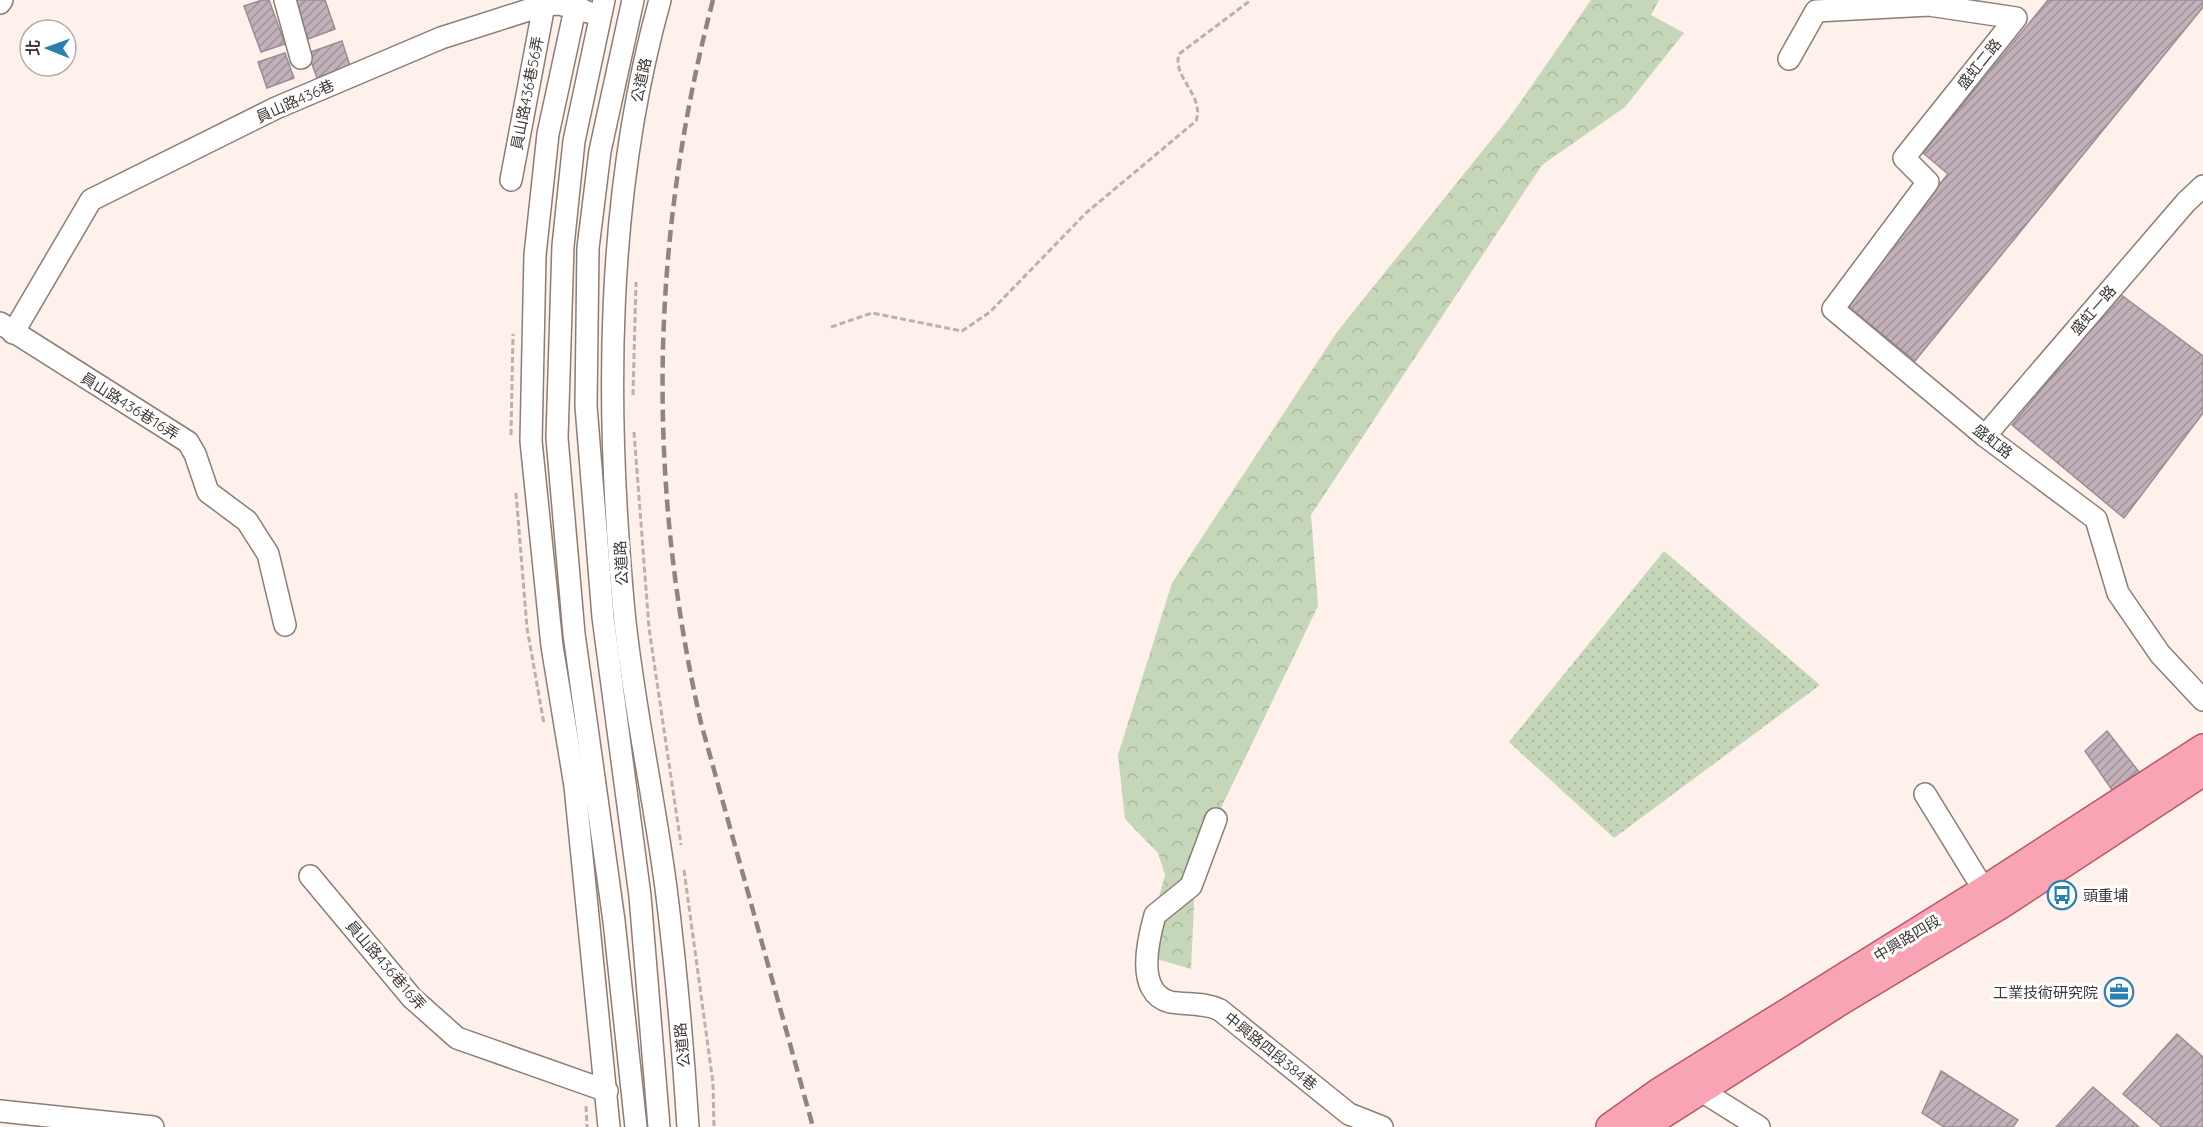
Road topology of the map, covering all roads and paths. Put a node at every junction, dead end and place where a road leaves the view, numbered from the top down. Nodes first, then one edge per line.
1 (285, 0) edge
2 (633, 0) edge
3 (660, 0) edge
4 (1251, 0) edge
5 (576, 4) edge
6 (544, 5) junction
7 (602, 8) edge
8 (627, 21) junction
9 (662, 27) junction
10 (301, 58) dead end
11 (1790, 59) dead end
12 (511, 180) dead end
13 (2203, 186) edge
14 (636, 278) dead end
15 (1833, 309) joint
16 (831, 327) dead end
17 (6, 328) edge
18 (633, 404) dead end
19 (634, 428) dead end
20 (1985, 436) junction
21 (285, 625) dead end
22 (2203, 700) edge
23 (2203, 747) edge
24 (2203, 772) edge
25 (1925, 794) dead end
26 (1216, 819) dead end
27 (681, 849) dead end
28 (683, 861) dead end
29 (310, 876) dead end
30 (1991, 898) junction
31 (607, 1091) junction
32 (1676, 1099) edge
33 (0, 1111) edge
34 (1370, 1124) edge
35 (153, 1127) edge
36 (609, 1127) edge
37 (636, 1127) edge
38 (659, 1127) edge
39 (688, 1127) edge
40 (714, 1127) edge
41 (1610, 1127) edge
42 (1643, 1127) edge
43 (1759, 1127) edge

1 - 10 street
2 - 8 street, 公道路
3 - 9 street, 公道路
4 - 16 path
5 - 6 street, 員山路436巷
5 - 7 street, 員山路436巷
5 - 31 street
6 - 12 street, 員山路436巷56弄
6 - 17 street, 員山路436巷
7 - 8 street, 員山路436巷
7 - 37 street
8 - 9 street, 員山路436巷
8 - 38 street, 公道路
9 - 39 street, 公道路
11 - 15 street, 盛虹二路
13 - 20 street, 盛虹一路
14 - 18 path
15 - 20 street, 盛虹路
17 - 21 street, 員山路436巷16弄
19 - 27 path
20 - 22 street, 盛虹路
23 - 30 main road, 中興路四段
24 - 30 main road, 中興路四段
25 - 30 street
26 - 34 street, 中興路四段384巷
28 - 40 path
29 - 31 street, 員山路436巷16弄
30 - 32 main road, 中興路四段
31 - 36 street
32 - 41 main road, 中興路四段
32 - 42 main road, 中興路四段
32 - 43 street
33 - 35 street

